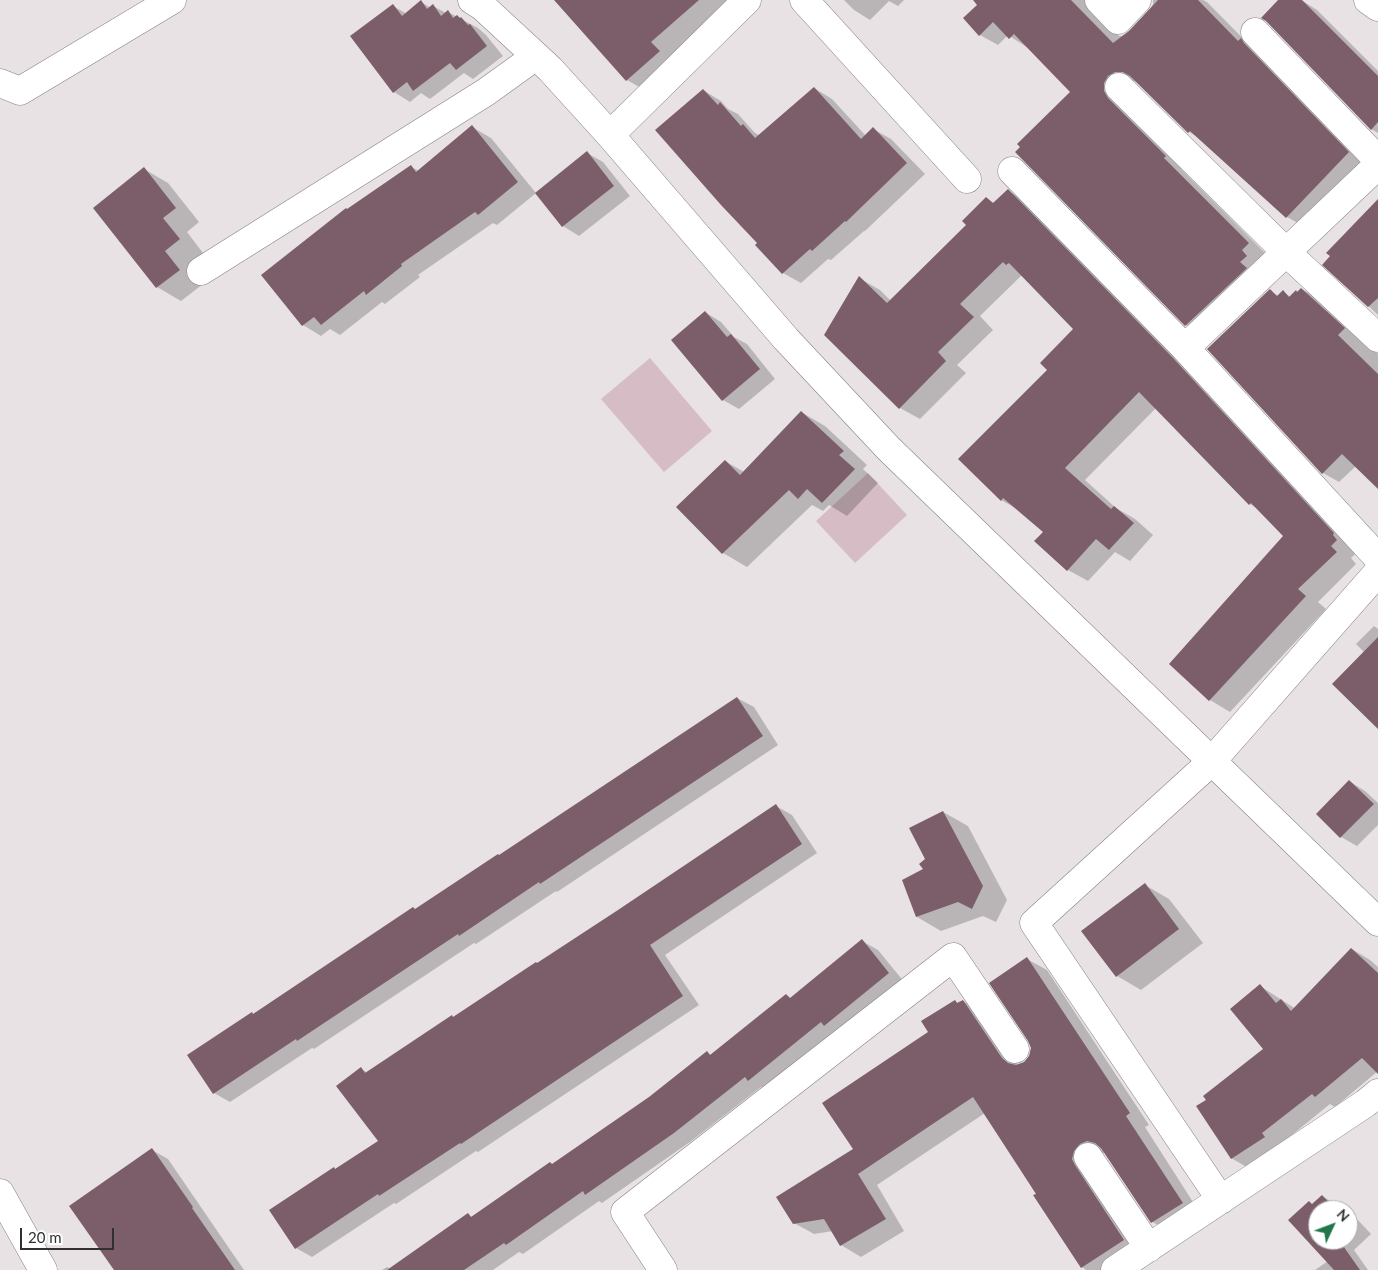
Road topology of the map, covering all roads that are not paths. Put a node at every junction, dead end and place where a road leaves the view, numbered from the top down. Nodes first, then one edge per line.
1 (172, 0) edge
2 (748, 0) edge
3 (804, 0) edge
4 (1099, 0) edge
5 (1137, 0) edge
6 (1368, 0) edge
7 (485, 2) edge
8 (1378, 7) edge
9 (1255, 32) dead end
10 (536, 56) junction
11 (1119, 87) dead end
12 (7, 93) edge
13 (610, 136) junction
14 (1378, 160) edge
15 (1378, 165) edge
16 (1012, 171) dead end
17 (967, 179) dead end
18 (1286, 252) junction
19 (201, 271) dead end
20 (1378, 338) edge
21 (1185, 348) junction
22 (1378, 558) edge
23 (1378, 572) edge
24 (1212, 762) junction
25 (1378, 922) edge
26 (1015, 1049) dead end
27 (1378, 1093) edge
28 (1088, 1157) dead end
29 (0, 1193) edge
30 (1221, 1200) junction
31 (1149, 1248) junction
32 (1122, 1268) edge
33 (43, 1270) edge
34 (663, 1270) edge

1 - 12 street
2 - 13 street
3 - 17 street
4 - 5 street
6 - 8 street
7 - 10 street
9 - 14 street
10 - 13 street
10 - 19 street
11 - 18 street
13 - 24 street
15 - 18 street
16 - 21 street
18 - 20 street
18 - 21 street
21 - 22 street
23 - 24 street
24 - 25 street
24 - 30 street
26 - 34 street
27 - 30 street
28 - 31 street
29 - 33 street
30 - 31 street
31 - 32 street

